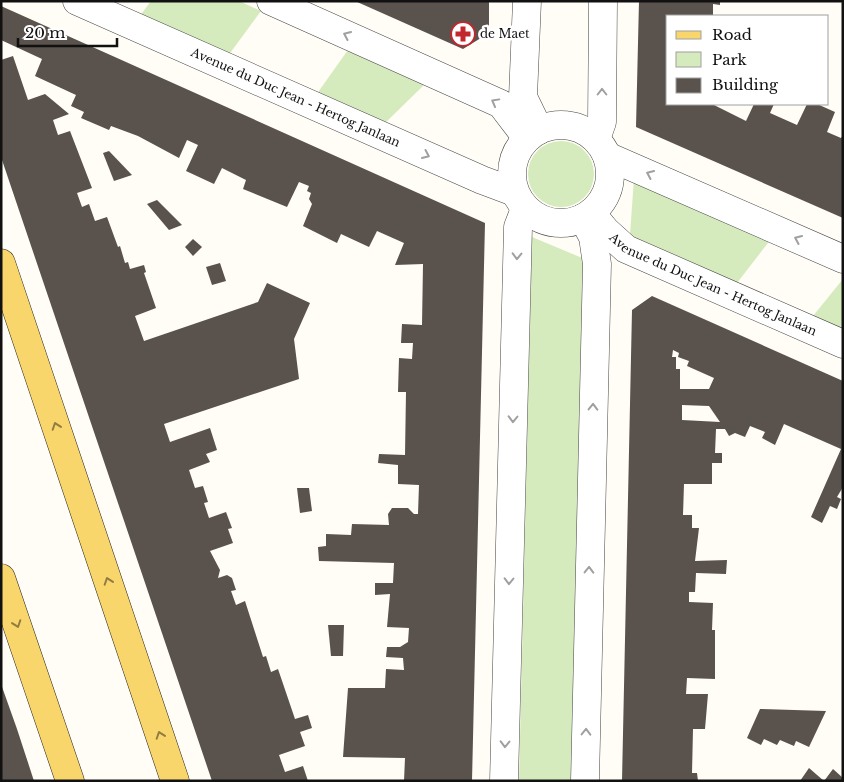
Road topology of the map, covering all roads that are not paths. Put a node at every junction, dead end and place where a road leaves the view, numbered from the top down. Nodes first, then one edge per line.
1 (77, 1) edge
2 (271, 1) edge
3 (527, 1) edge
4 (602, 1) edge
5 (533, 134) junction
6 (601, 148) junction
7 (520, 200) junction
8 (587, 216) junction
9 (843, 259) edge
10 (1, 263) edge
11 (843, 344) edge
12 (1, 578) edge
13 (70, 781) edge
14 (175, 781) edge
15 (504, 781) edge
16 (585, 781) edge

1 -> 7 street, Avenue du Duc Jean - Hertog Janlaan
5 -> 2 street
3 - 5 street
6 -> 4 street
5 - 6 street
5 - 7 street
6 - 8 street
9 -> 6 street
7 - 8 street
7 -> 15 street
8 - 11 street, Avenue du Duc Jean - Hertog Janlaan
16 -> 8 street
14 -> 10 main road
12 -> 13 main road

